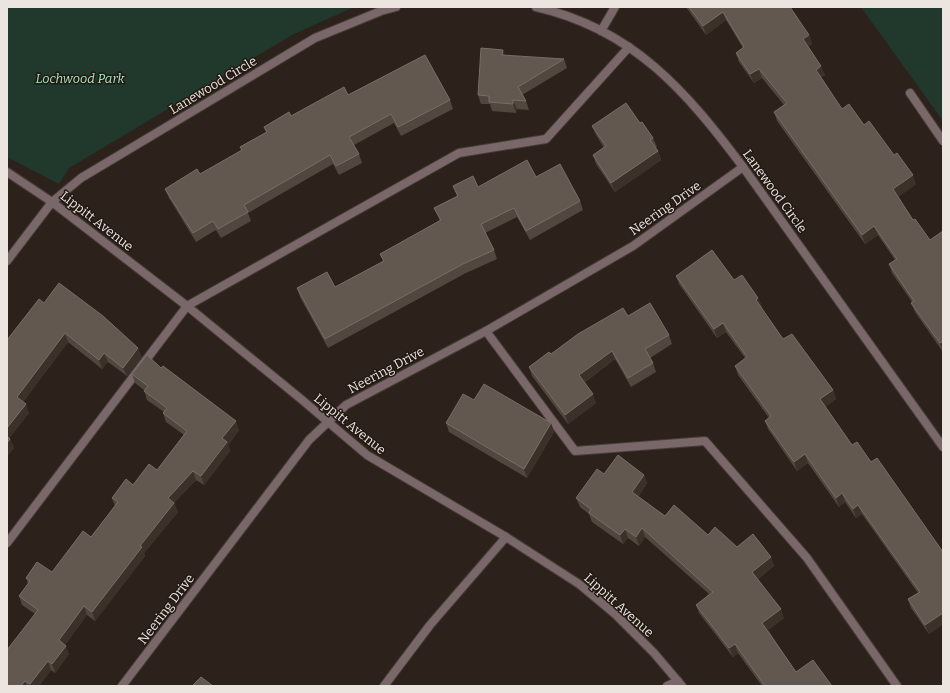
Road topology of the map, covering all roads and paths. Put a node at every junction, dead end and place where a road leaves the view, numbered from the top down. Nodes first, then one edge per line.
1 (396, 7) edge
2 (536, 7) edge
3 (615, 7) edge
4 (601, 31) junction
5 (630, 47) junction
6 (910, 93) dead end
7 (943, 141) edge
8 (743, 167) junction
9 (7, 172) edge
10 (52, 202) junction
11 (7, 261) edge
12 (187, 306) junction
13 (486, 331) junction
14 (327, 423) junction
15 (943, 447) edge
16 (506, 537) junction
17 (7, 543) edge
18 (680, 684) edge
19 (122, 686) edge
20 (384, 686) edge
21 (667, 686) edge
22 (897, 686) edge

1 - 10 street, Lanewood Circle
2 - 4 street, Lanewood Circle
3 - 4 street
4 - 5 street, Lanewood Circle
5 - 8 street, Lanewood Circle
5 - 12 street
6 - 7 street
8 - 13 street, Neering Drive
8 - 15 street, Lanewood Circle
9 - 10 street, Lippitt Avenue
10 - 11 street, Lanewood Circle
10 - 12 street, Lippitt Avenue
12 - 14 street, Lippitt Avenue
12 - 17 street
13 - 14 street, Neering Drive
13 - 22 street
14 - 16 street, Lippitt Avenue
14 - 19 street, Neering Drive
16 - 18 street, Lippitt Avenue
16 - 20 street
18 - 21 street

